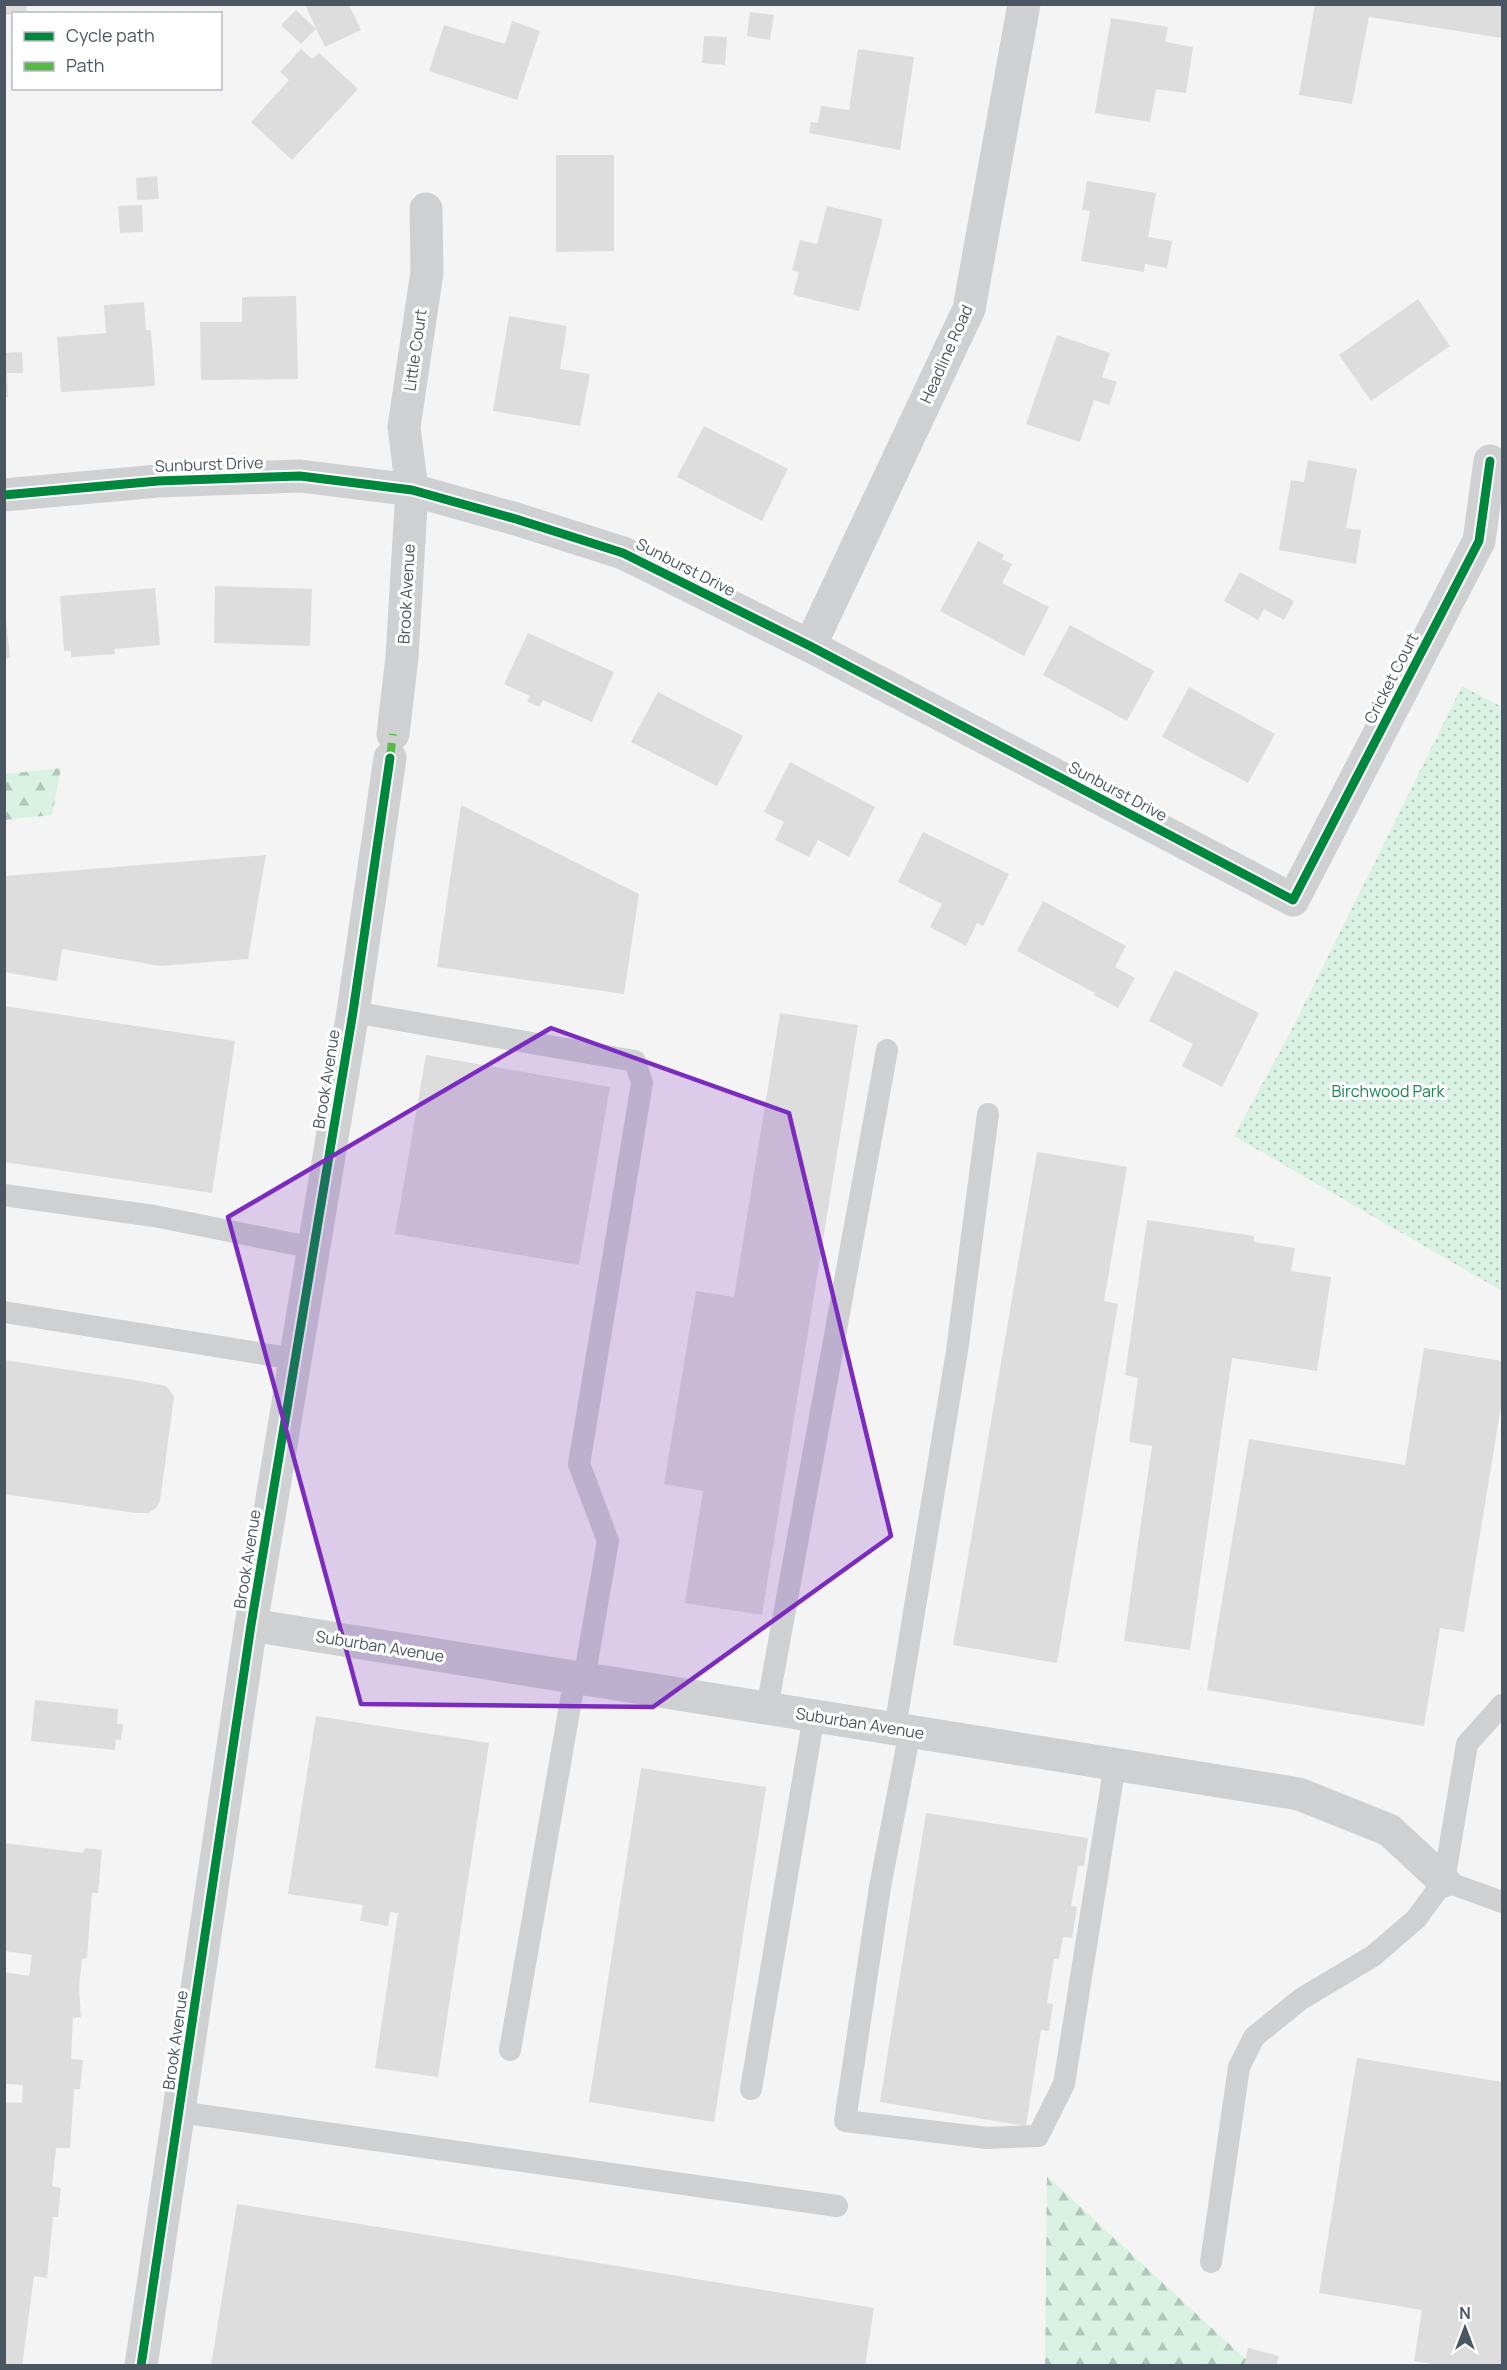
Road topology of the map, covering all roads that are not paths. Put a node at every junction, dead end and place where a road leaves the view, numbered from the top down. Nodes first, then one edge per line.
1 (1024, 4) edge
2 (426, 209) dead end
3 (1490, 461) dead end
4 (412, 490) junction
5 (4, 495) edge
6 (810, 646) junction
7 (1293, 900) joint
8 (353, 1012) junction
9 (887, 1050) dead end
10 (988, 1114) dead end
11 (4, 1195) edge
12 (314, 1248) junction
13 (4, 1311) edge
14 (295, 1359) junction
15 (251, 1625) junction
16 (580, 1678) junction
17 (1503, 1705) edge
18 (767, 1708) junction
19 (814, 1715) junction
20 (903, 1730) junction
21 (1115, 1764) junction
22 (1444, 1881) junction
23 (1503, 1902) edge
24 (510, 2050) dead end
25 (751, 2089) dead end
26 (179, 2112) junction
27 (837, 2206) dead end
28 (1211, 2262) dead end
29 (141, 2366) edge

1 - 6 street, Headline Road
2 - 4 street, Little Court
3 - 7 street, Cricket Court
4 - 5 street, Sunburst Drive
4 - 6 street, Sunburst Drive
4 - 8 street, Brook Avenue
6 - 7 street, Sunburst Drive
8 - 12 street, Brook Avenue
8 - 16 lane
9 - 18 lane
10 - 20 lane
11 - 12 lane
12 - 14 street, Brook Avenue
13 - 14 lane
14 - 15 street, Brook Avenue
15 - 16 street, Suburban Avenue
15 - 26 street, Brook Avenue
16 - 18 street, Suburban Avenue
16 - 24 lane
17 - 22 lane
18 - 19 street, Suburban Avenue
19 - 20 street, Suburban Avenue
19 - 25 lane
20 - 21 street, Suburban Avenue
20 - 21 lane
21 - 22 street, Suburban Avenue
22 - 23 lane
22 - 28 lane
26 - 27 lane
26 - 29 street, Brook Avenue

